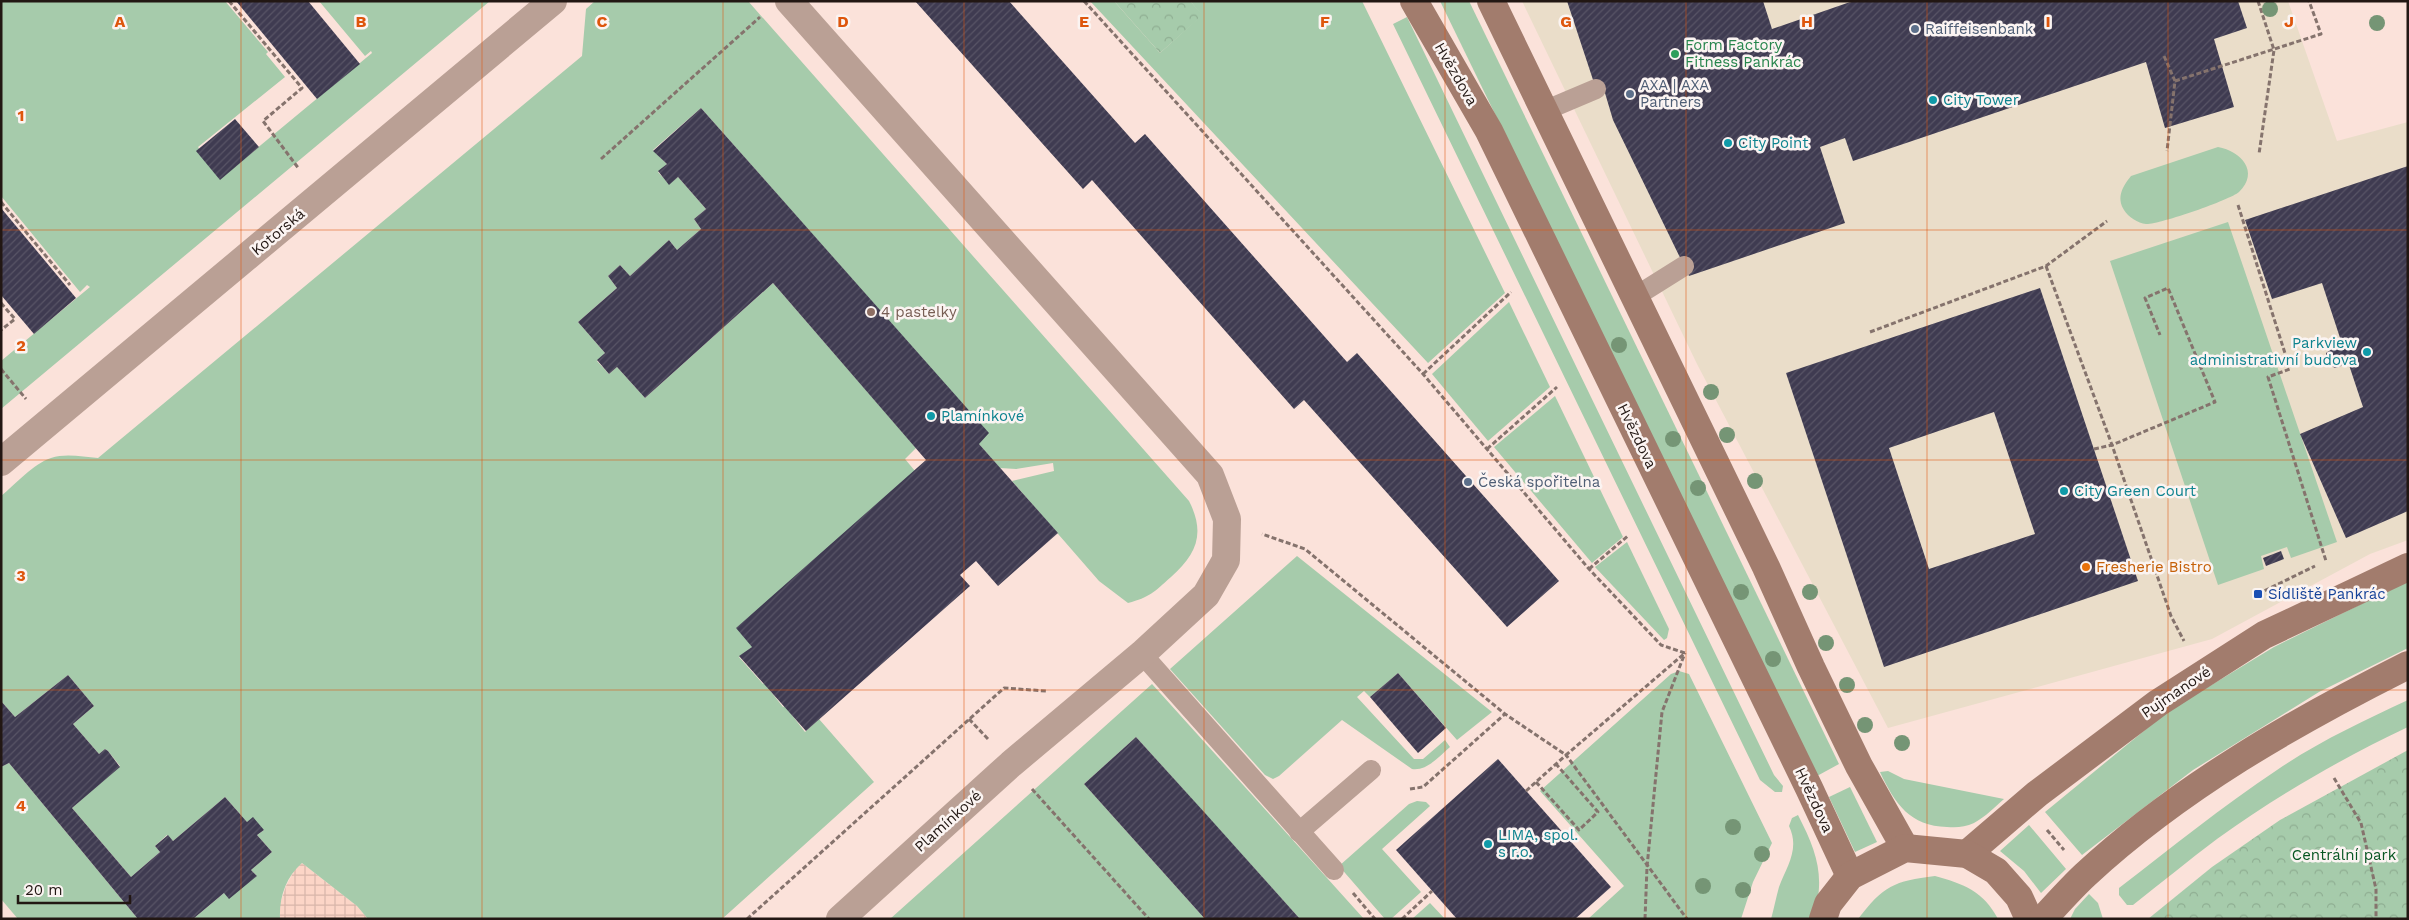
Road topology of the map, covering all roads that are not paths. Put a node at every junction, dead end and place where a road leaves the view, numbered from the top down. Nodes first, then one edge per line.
1 (553, 1) edge
2 (1414, 1) edge
3 (1491, 1) edge
4 (778, 6) edge
5 (1596, 89) dead end
6 (1544, 111) junction
7 (1684, 266) dead end
8 (1634, 298) junction
9 (1, 462) edge
10 (2408, 567) edge
11 (1142, 654) junction
12 (2408, 665) edge
13 (1371, 770) dead end
14 (1299, 832) junction
15 (1905, 848) junction
16 (1967, 854) junction
17 (1334, 870) road end
18 (1850, 876) junction
19 (840, 919) edge
20 (1823, 919) edge
21 (2029, 919) edge
22 (2043, 919) edge

1 - 9 street, Kotorská
2 - 18 street, Hvězdova
3 - 6 street
4 - 11 street, Plamínkové
5 - 6 lane
6 - 8 street
7 - 8 lane
8 - 15 street
10 - 16 street, Pujmanové
11 - 14 lane
11 - 19 street, Plamínkové
12 - 22 street
13 - 14 lane
14 - 17 lane
15 - 16 street
15 - 18 street
16 - 21 street
18 - 20 street

